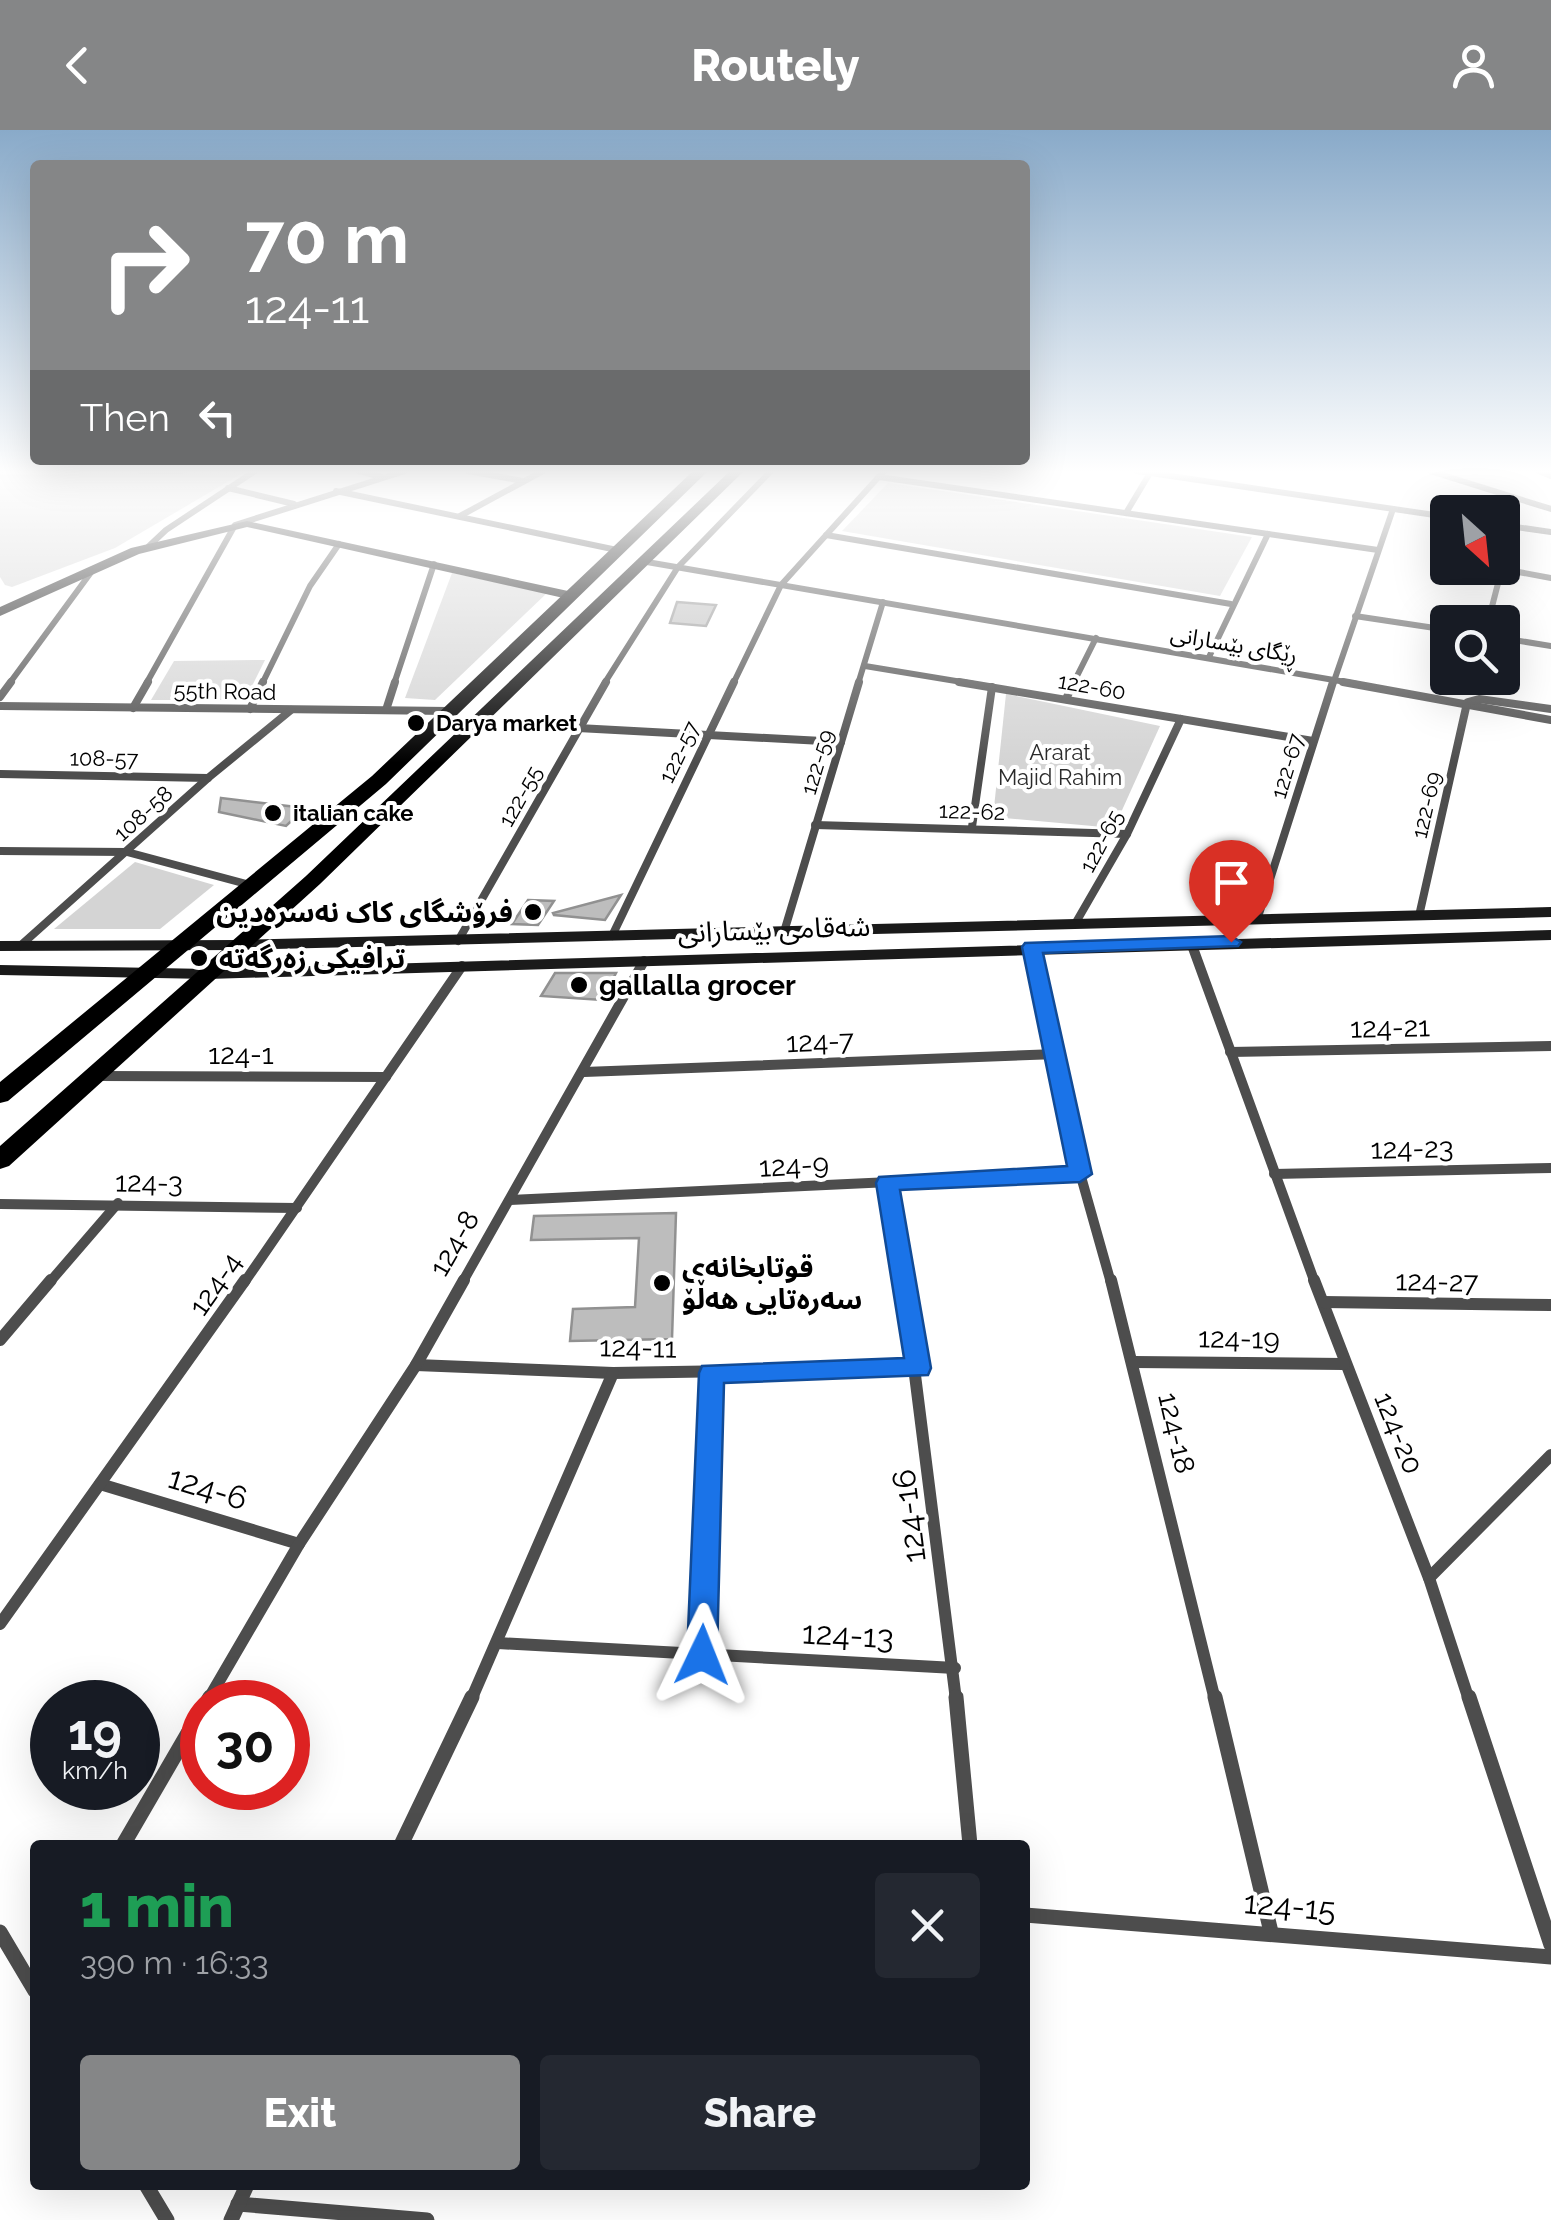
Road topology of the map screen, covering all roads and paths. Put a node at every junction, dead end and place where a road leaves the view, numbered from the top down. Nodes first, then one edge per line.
1 (88, 569) edge
2 (97, 569) edge
3 (211, 569) edge
4 (322, 569) edge
5 (433, 569) edge
6 (454, 569) edge
7 (597, 569) edge
8 (633, 569) edge
9 (677, 569) edge
10 (687, 569) edge
11 (796, 569) edge
12 (1023, 569) edge
13 (1250, 569) edge
14 (1372, 569) edge
15 (92, 571) junction
16 (1520, 571) edge
17 (1551, 578) edge
18 (781, 585) junction
19 (32, 590) junction
20 (568, 595) junction
21 (0, 596) edge
22 (883, 602) junction
23 (0, 604) edge
24 (1231, 604) junction
25 (0, 612) edge
26 (1355, 616) junction
27 (1430, 627) edge
28 (1096, 638) junction
29 (1520, 641) edge
30 (1551, 646) edge
31 (1208, 657) junction
32 (865, 666) junction
33 (1333, 680) junction
34 (992, 687) junction
35 (0, 697) edge
36 (1066, 699) junction
37 (1468, 703) junction
38 (0, 706) edge
39 (133, 708) junction
40 (250, 709) junction
41 (292, 710) junction
42 (386, 710) junction
43 (1551, 710) edge
44 (449, 711) junction
45 (1181, 719) junction
46 (1551, 720) edge
47 (578, 728) junction
48 (706, 735) junction
49 (1312, 741) junction
50 (841, 742) junction
51 (0, 774) edge
52 (208, 778) junction
53 (816, 825) junction
54 (972, 828) junction
55 (1127, 834) junction
56 (0, 851) edge
57 (127, 852) junction
58 (254, 886) junction
59 (1551, 912) edge
60 (1419, 916) junction
61 (1257, 920) junction
62 (1131, 923) junction
63 (1075, 924) junction
64 (784, 932) junction
65 (1551, 934) edge
66 (612, 936) junction
67 (458, 941) junction
68 (1191, 942) junction
69 (1137, 944) junction
70 (0, 946) edge
71 (20, 946) junction
72 (238, 946) junction
73 (179, 947) junction
74 (1032, 947) junction
75 (644, 961) junction
76 (462, 966) junction
77 (0, 970) edge
78 (144, 973) junction
79 (208, 974) junction
80 (1551, 1046) edge
81 (1230, 1052) junction
82 (1056, 1054) junction
83 (584, 1072) junction
84 (96, 1076) junction
85 (386, 1077) junction
86 (4, 1087) edge
87 (0, 1160) edge
88 (1551, 1168) edge
89 (1080, 1174) junction
90 (1274, 1174) junction
91 (887, 1183) junction
92 (510, 1200) junction
93 (0, 1204) edge
94 (118, 1204) junction
95 (297, 1208) junction
96 (1323, 1302) junction
97 (1551, 1305) edge
98 (0, 1340) edge
99 (1134, 1362) junction
100 (1344, 1364) junction
101 (416, 1365) junction
102 (918, 1368) junction
103 (613, 1372) junction
104 (712, 1373) junction
105 (1551, 1455) edge
106 (100, 1484) junction
107 (300, 1544) junction
108 (1429, 1578) junction
109 (0, 1624) edge
110 (498, 1643) junction
111 (702, 1655) junction
112 (955, 1668) junction
113 (219, 1680) edge
114 (180, 1748) edge
115 (126, 1840) edge
116 (403, 1840) edge
117 (970, 1840) edge
118 (1030, 1914) edge
119 (0, 1932) edge
120 (1271, 1932) junction
121 (1551, 1945) edge
122 (1551, 1956) edge
123 (30, 1982) edge
124 (149, 2190) edge
125 (234, 2212) edge
126 (168, 2220) edge
127 (427, 2220) edge

1 - 19 main road
2 - 15 main road
3 - 39 street
4 - 40 street
5 - 42 street
6 - 20 main road
7 - 20 main road
8 - 72 main road
9 - 47 street, 122-55
10 - 18 street, ڕێگای بێسارانی
11 - 18 street, 122-57
12 - 24 street
13 - 24 street
14 - 26 street, 122-67
15 - 25 main road
15 - 35 street
16 - 17 street
18 - 22 street, ڕێگای بێسارانی
18 - 48 street, 122-57
19 - 21 main road
19 - 23 main road
20 - 44 main road
22 - 28 street, ڕێگای بێسارانی
22 - 32 street, 122-59
24 - 31 street
26 - 27 street
26 - 33 street, 122-67
28 - 31 street, ڕێگای بێسارانی
28 - 36 street
29 - 30 street
31 - 33 street, ڕێگای بێسارانی
32 - 34 street, 122-60
32 - 50 street, 122-59
33 - 37 street, ڕێگای بێسارانی
33 - 49 street, 122-67
34 - 36 street, 122-60
34 - 54 street
36 - 45 street, 122-60
37 - 43 street, ڕێگای بێسارانی
37 - 46 street, ڕێگای بێسارانی
37 - 60 street, 122-69
38 - 39 street, 55th Road
39 - 40 street, 55th Road
40 - 41 street, 55th Road
41 - 42 street, 55th Road
41 - 52 street, 108-58
42 - 44 street, 55th Road
44 - 58 main road
45 - 49 street, 122-60
45 - 55 street, 122-65
47 - 48 street
47 - 67 street, 122-55
48 - 50 street
48 - 66 street, 122-57
49 - 61 street, 122-67
50 - 53 street, 122-59
51 - 52 street, 108-57
52 - 57 street, 108-58
53 - 54 street, 122-62
53 - 64 street, 122-59
54 - 55 street, 122-62
55 - 63 street, 122-65
56 - 57 street
57 - 58 street
57 - 71 street, 108-58
58 - 73 main road
59 - 60 main road, شەقامی بێسارانی
60 - 61 main road, شەقامی بێسارانی
61 - 62 main road, شەقامی بێسارانی
62 - 63 main road, شەقامی بێسارانی
62 - 69 main road
63 - 64 main road, شەقامی بێسارانی
64 - 66 main road, شەقامی بێسارانی
65 - 68 main road, شەقامی بێسارانی
66 - 67 main road, شەقامی بێسارانی
67 - 72 main road, شەقامی بێسارانی
68 - 69 main road, شەقامی بێسارانی
68 - 81 street, 124-20
69 - 74 main road, شەقامی بێسارانی
70 - 71 main road, شەقامی بێسارانی
71 - 73 main road, شەقامی بێسارانی
72 - 73 main road, شەقامی بێسارانی
72 - 79 main road
73 - 78 main road
74 - 75 main road, شەقامی بێسارانی
74 - 82 street, 124-18
75 - 76 main road, شەقامی بێسارانی
75 - 83 street, 124-8
76 - 79 main road, شەقامی بێسارانی
76 - 85 street, 124-4
77 - 78 main road, شەقامی بێسارانی
78 - 79 main road, شەقامی بێسارانی
78 - 86 main road
79 - 84 main road
80 - 81 street, 124-21
81 - 90 street, 124-20
82 - 83 street, 124-7
82 - 89 street, 124-18
83 - 92 street, 124-8
84 - 85 street, 124-1
84 - 87 main road
85 - 95 street, 124-4
88 - 90 street, 124-23
89 - 91 street, 124-9
89 - 99 street, 124-18
90 - 96 street, 124-20
91 - 92 street, 124-9
91 - 102 street, 124-16
92 - 101 street, 124-8
93 - 94 street, 124-3
94 - 95 street, 124-3
94 - 98 street
95 - 106 street, 124-4
96 - 97 street, 124-27
96 - 100 street, 124-20
99 - 100 street, 124-19
99 - 120 street, 124-18
100 - 108 street, 124-20
101 - 103 street, 124-11
101 - 107 street, 124-8
102 - 104 street, 124-11
102 - 112 street, 124-16
103 - 104 street, 124-11
103 - 110 street
104 - 111 street
105 - 108 street
106 - 107 street, 124-6
106 - 109 street, 124-4
107 - 113 street, 124-8
108 - 121 street, 124-20
110 - 111 street, 124-13
110 - 116 street
111 - 112 street, 124-13
112 - 117 street, 124-16
114 - 115 street
118 - 120 street, 124-15
119 - 123 street
120 - 122 street, 124-15
124 - 126 street
125 - 127 street

